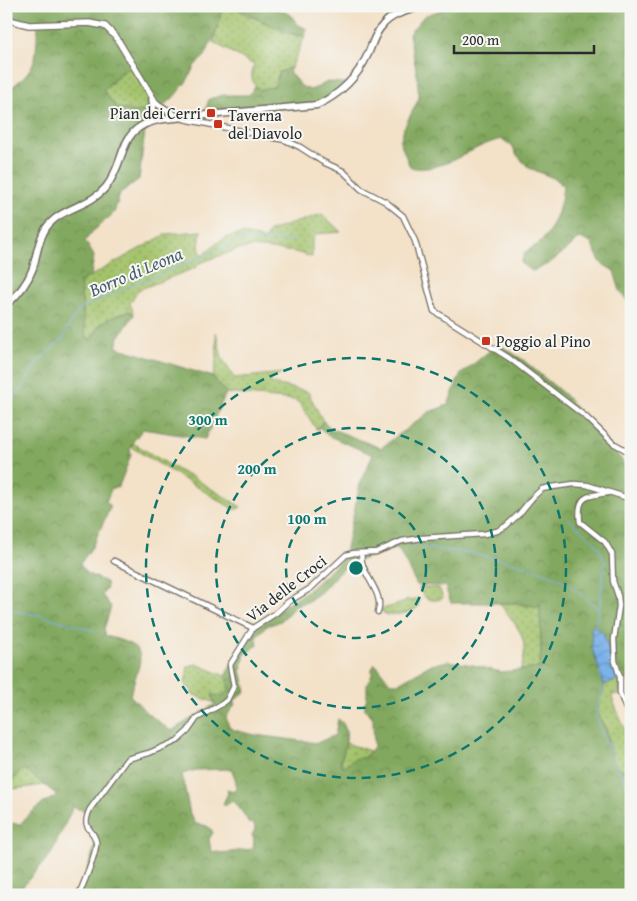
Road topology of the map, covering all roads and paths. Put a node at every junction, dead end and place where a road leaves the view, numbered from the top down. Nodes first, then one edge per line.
1 (424, 6) edge
2 (6, 17) edge
3 (151, 96) junction
4 (178, 117) junction
5 (146, 123) junction
6 (6, 304) edge
7 (631, 453) edge
8 (612, 493) junction
9 (631, 499) edge
10 (362, 553) junction
11 (114, 562) dead end
12 (378, 612) dead end
13 (253, 628) junction
14 (631, 722) edge
15 (79, 895) edge

1 - 4 main road
2 - 3 street
3 - 4 street
3 - 5 street
4 - 5 main road
4 - 7 street
5 - 6 main road
8 - 9 street, Via delle Croci
8 - 10 street, Via delle Croci
8 - 14 street
10 - 12 street
10 - 13 street, Via delle Croci
11 - 13 street
13 - 15 street, Via delle Croci

